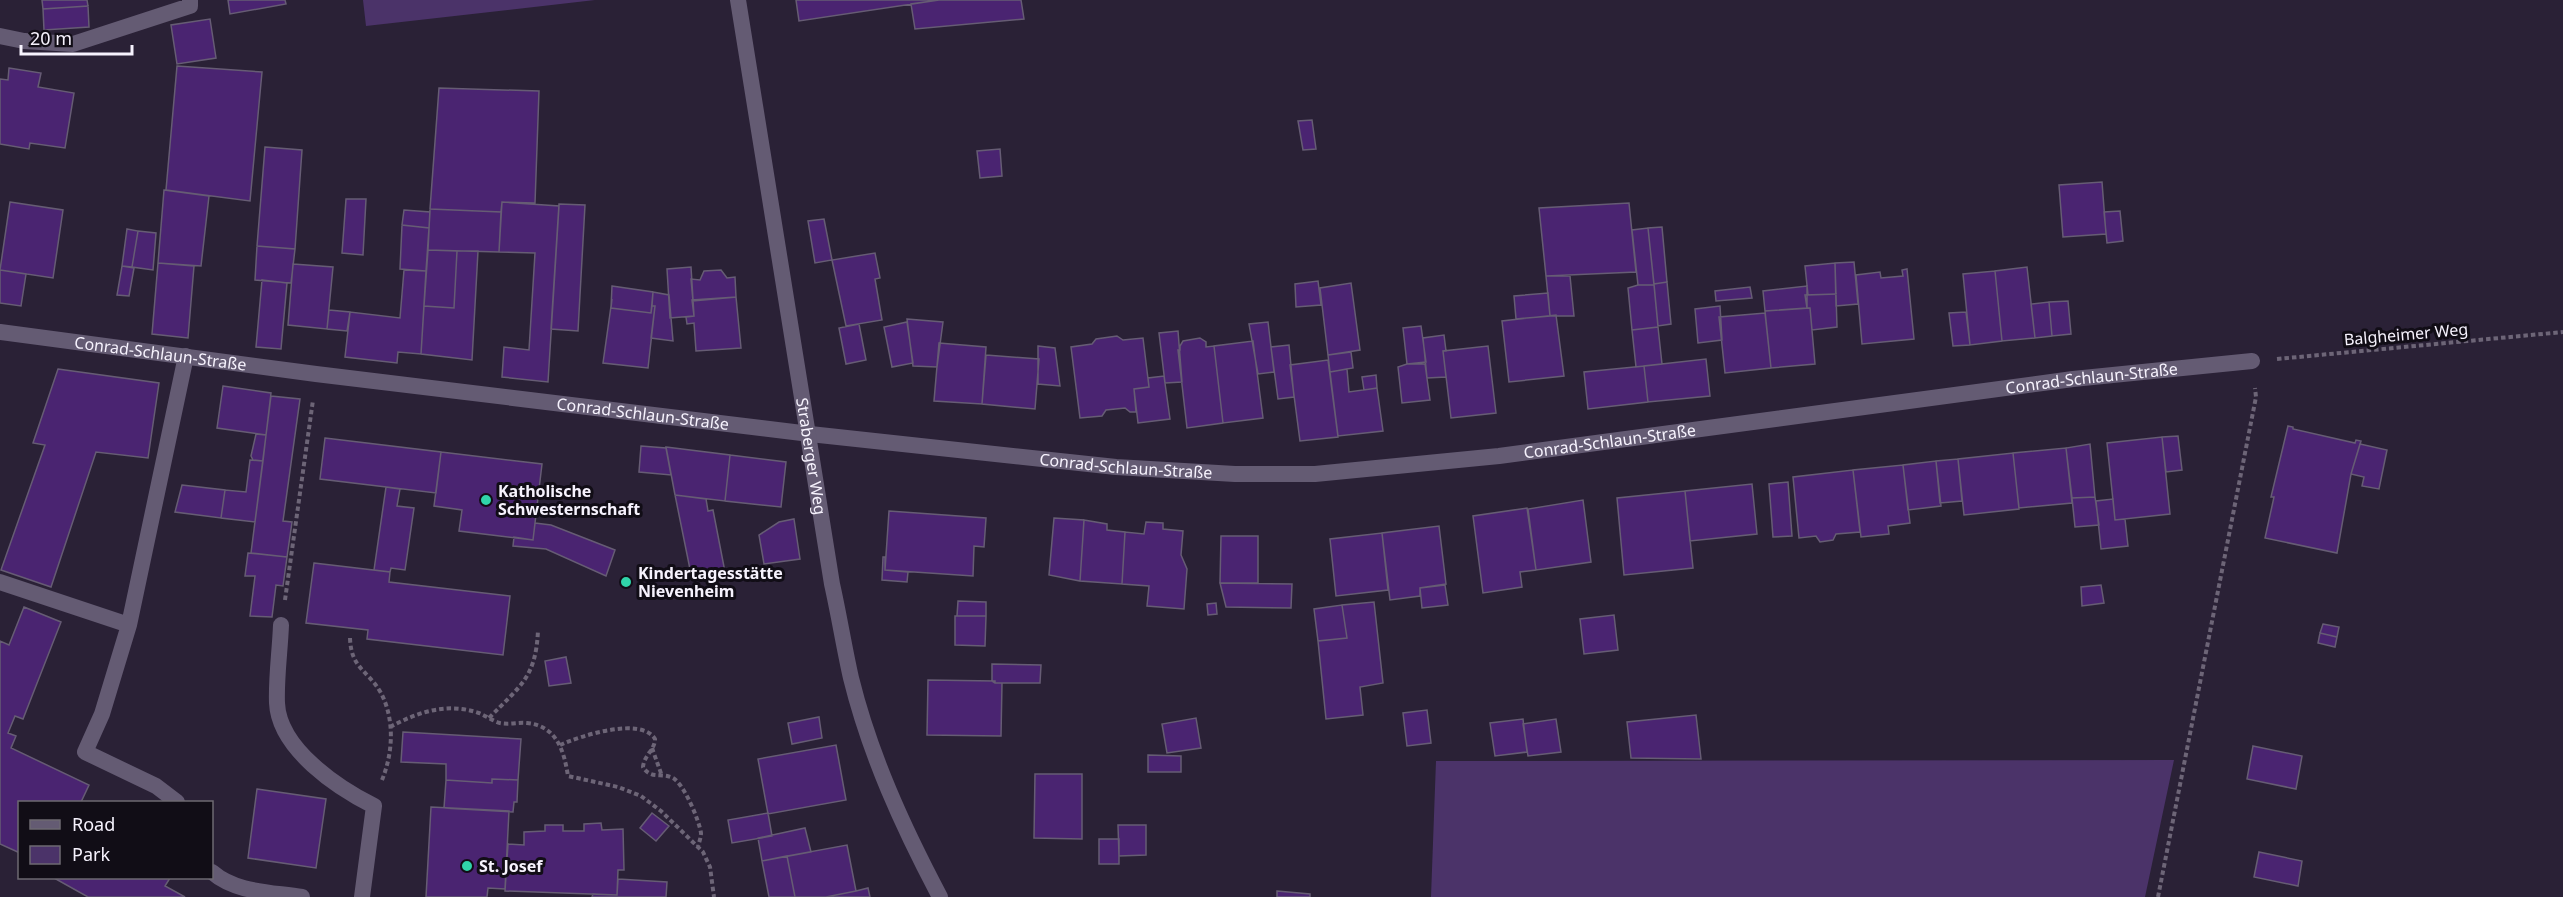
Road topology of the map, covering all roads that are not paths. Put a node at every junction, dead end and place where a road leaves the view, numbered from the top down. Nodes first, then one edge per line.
1 (190, 0) edge
2 (738, 0) edge
3 (0, 36) edge
4 (0, 332) edge
5 (186, 356) junction
6 (2252, 361) road end
7 (810, 434) junction
8 (0, 582) edge
9 (129, 625) junction
10 (281, 625) road end
11 (176, 801) edge
12 (213, 873) edge
13 (302, 897) edge
14 (362, 897) edge
15 (940, 897) edge

1 - 3 street
2 - 7 street, Straberger Weg
4 - 5 street, Conrad-Schlaun-Straße
5 - 7 street, Conrad-Schlaun-Straße
5 - 9 street
6 - 7 street, Conrad-Schlaun-Straße
7 - 15 street, Straberger Weg
8 - 9 street
9 - 11 street
10 - 14 street
12 - 13 street

